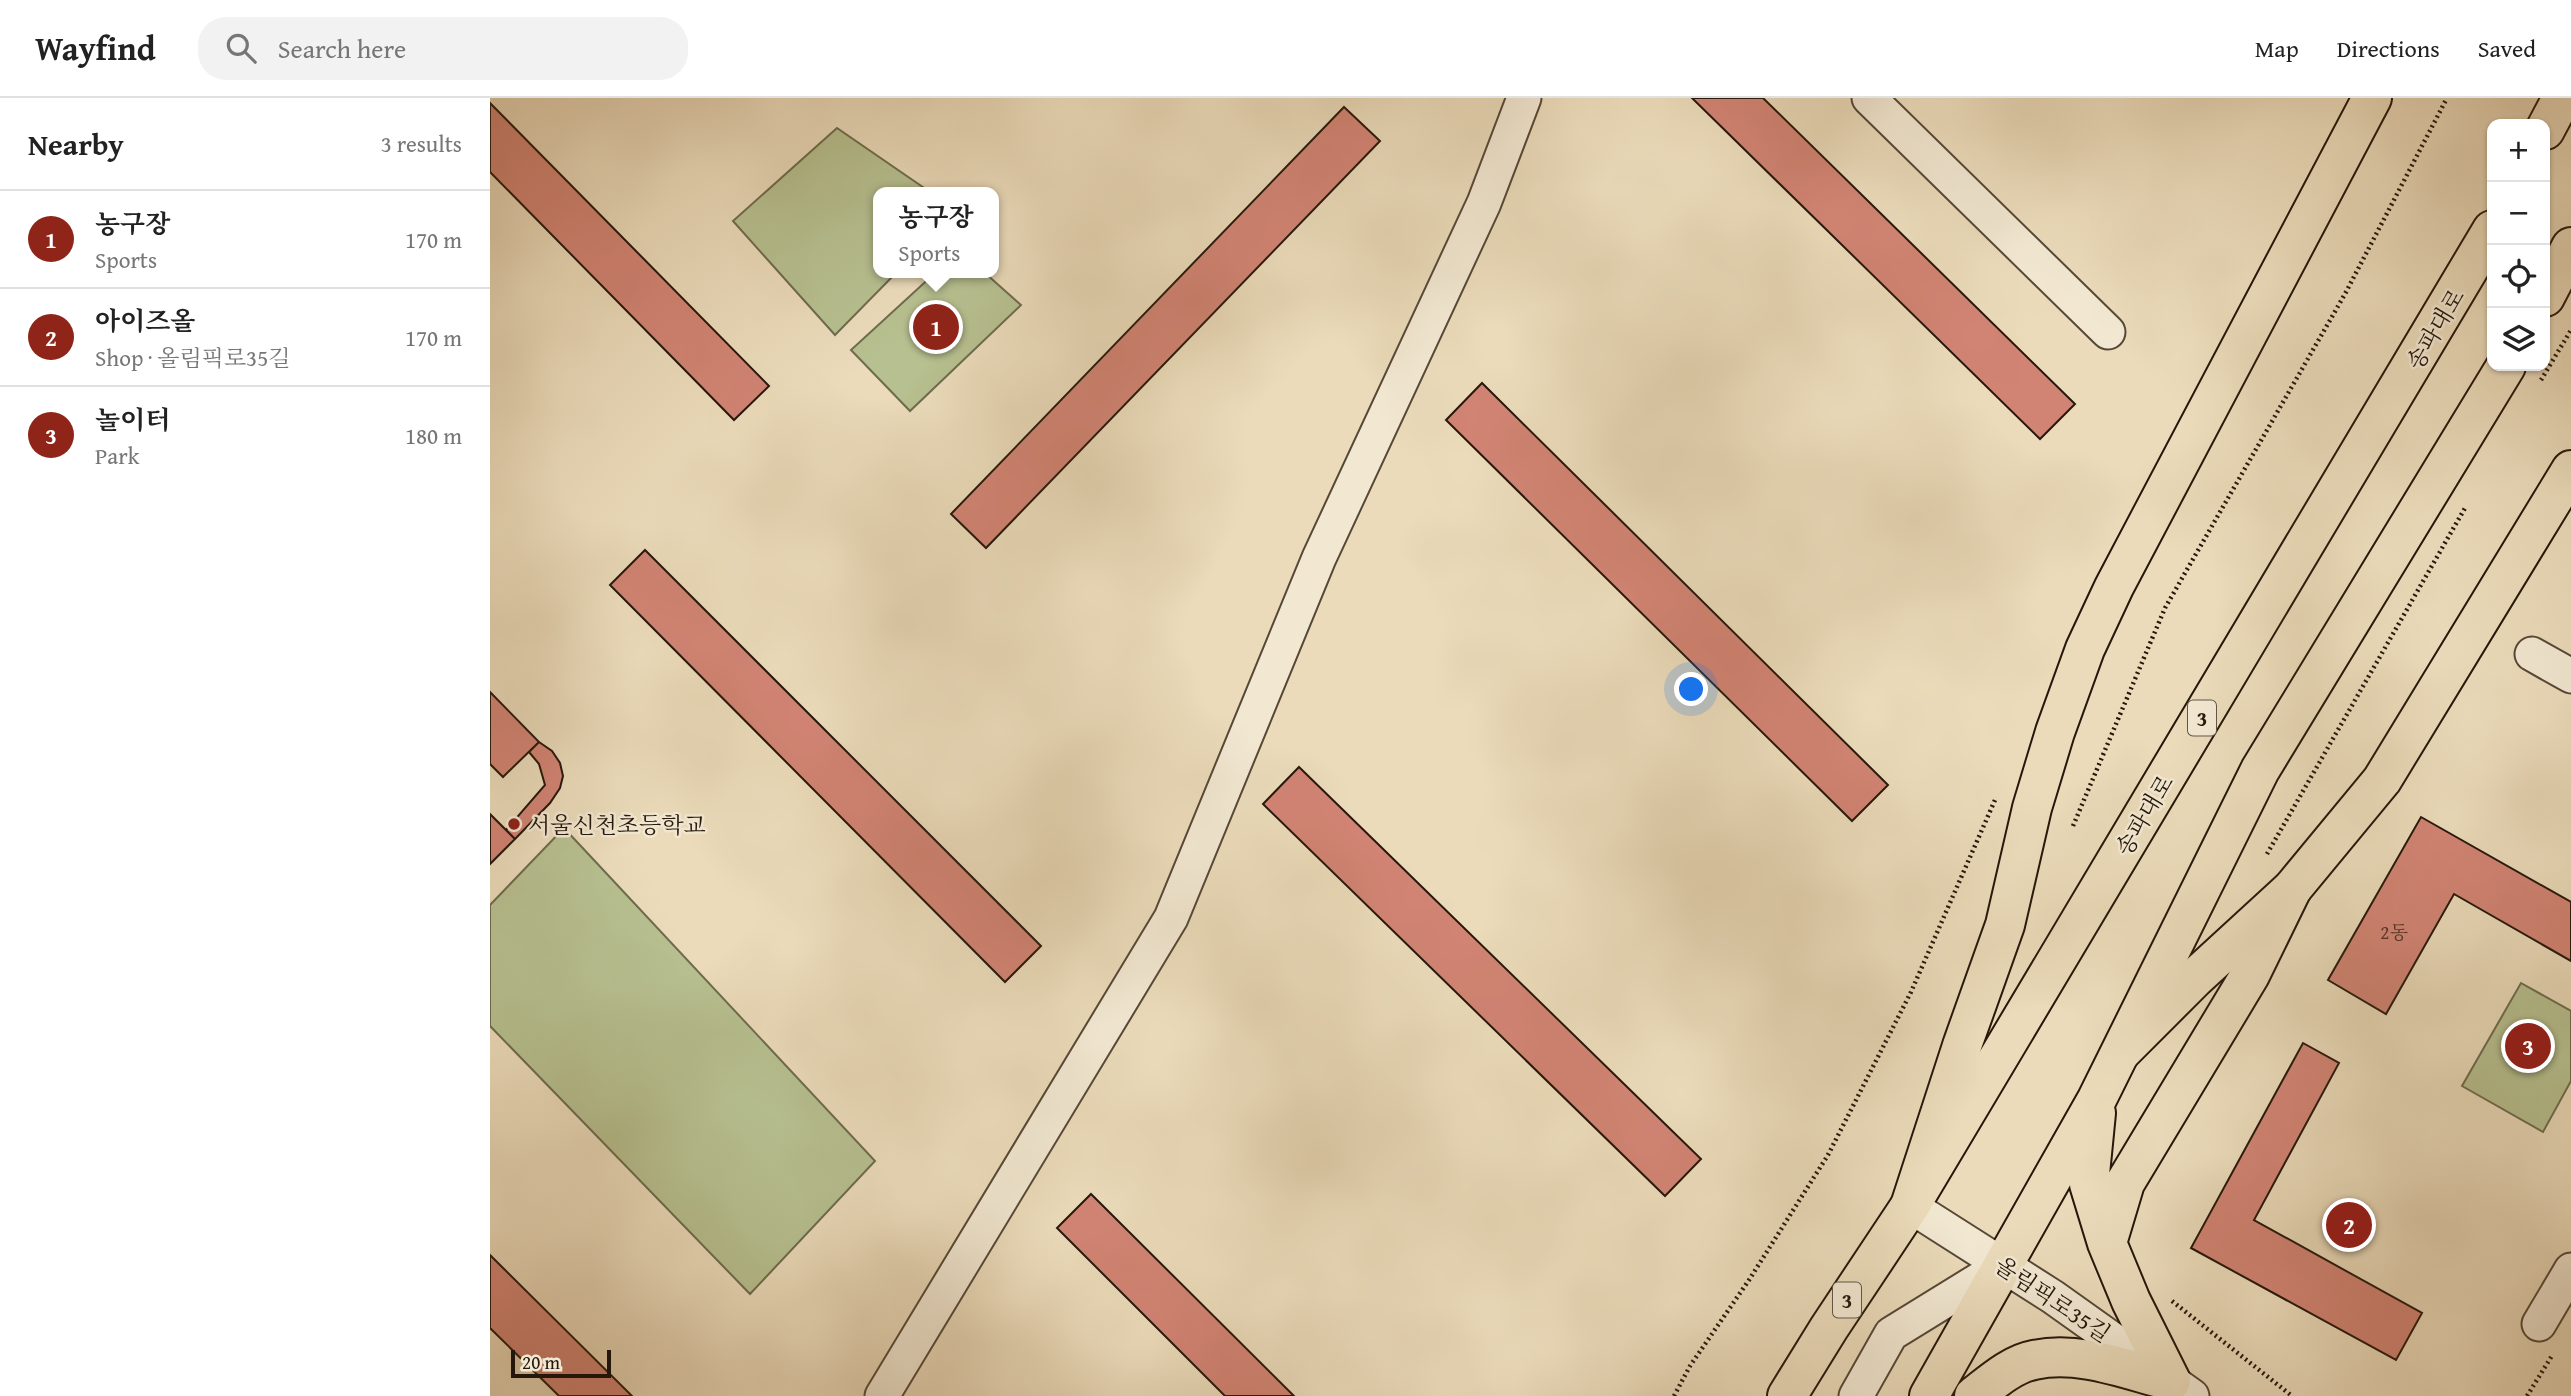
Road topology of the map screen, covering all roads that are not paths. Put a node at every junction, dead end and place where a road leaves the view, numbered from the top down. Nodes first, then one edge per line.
1 (1524, 98) edge
2 (1869, 98) edge
3 (2372, 98) edge
4 (2562, 98) edge
5 (2550, 121) edge
6 (2487, 238) edge
7 (2571, 247) edge
8 (2550, 287) edge
9 (2108, 332) dead end
10 (2503, 371) edge
11 (2571, 470) edge
12 (2532, 654) dead end
13 (2571, 676) edge
14 (2292, 889) junction
15 (2121, 1052) junction
16 (2097, 1099) junction
17 (1910, 1206) junction
18 (2108, 1243) junction
19 (2003, 1265) junction
20 (2571, 1270) edge
21 (2549, 1334) road end
22 (2182, 1389) edge
23 (882, 1396) edge
24 (1787, 1396) edge
25 (1856, 1396) edge
26 (1929, 1396) edge
27 (1974, 1396) edge

1 - 23 street
2 - 9 street
3 - 17 main road
4 - 5 main road
6 - 17 main road, 송파대로 / 3
7 - 8 main road
10 - 15 main road
11 - 14 main road
12 - 13 street
14 - 15 main road
14 - 18 main road
15 - 16 main road
16 - 18 main road
16 - 19 main road
17 - 19 street, 올림픽로35길
17 - 24 main road, 송파대로 / 3
18 - 22 main road
19 - 22 street, 올림픽로35길
19 - 25 street
19 - 26 main road
20 - 21 street
22 - 27 main road

